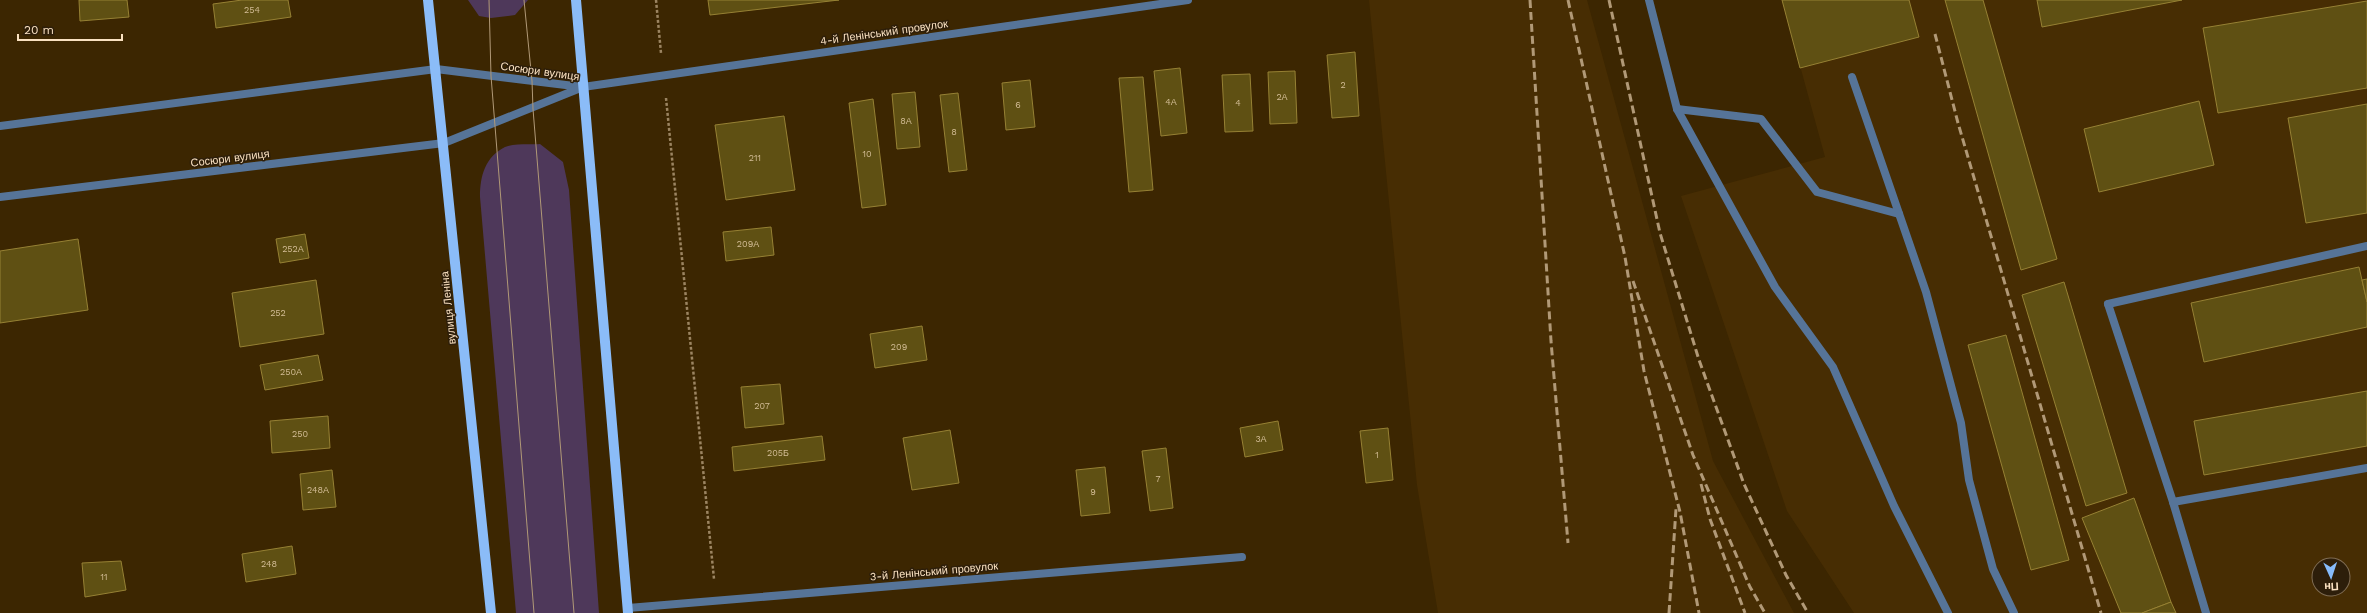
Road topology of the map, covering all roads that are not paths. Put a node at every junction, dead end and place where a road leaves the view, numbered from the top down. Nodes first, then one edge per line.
1 (428, 0) edge
2 (576, 0) edge
3 (1188, 0) edge
4 (1650, 0) edge
5 (436, 68) junction
6 (1852, 77) dead end
7 (583, 87) junction
8 (1677, 108) junction
9 (0, 126) edge
10 (444, 143) junction
11 (0, 197) edge
12 (1899, 214) junction
13 (2367, 246) edge
14 (2367, 468) edge
15 (2173, 502) junction
16 (1242, 557) dead end
17 (628, 610) edge
18 (491, 613) edge
19 (1948, 613) edge
20 (2014, 613) edge
21 (2206, 613) edge

1 - 5 main road, вулиця Леніна
2 - 7 main road
3 - 7 street, 4-й Ленінський провулок
4 - 8 street
5 - 7 street, Сосюри вулиця
5 - 9 street, Сосюри вулиця
5 - 10 main road, вулиця Леніна
6 - 12 street
7 - 10 street, Сосюри вулиця
7 - 17 main road
8 - 12 street
8 - 19 street
10 - 11 street, Сосюри вулиця
10 - 18 main road, вулиця Леніна
12 - 20 street
13 - 15 street
14 - 15 street
15 - 21 street
16 - 17 street, 3-й Ленінський провулок

